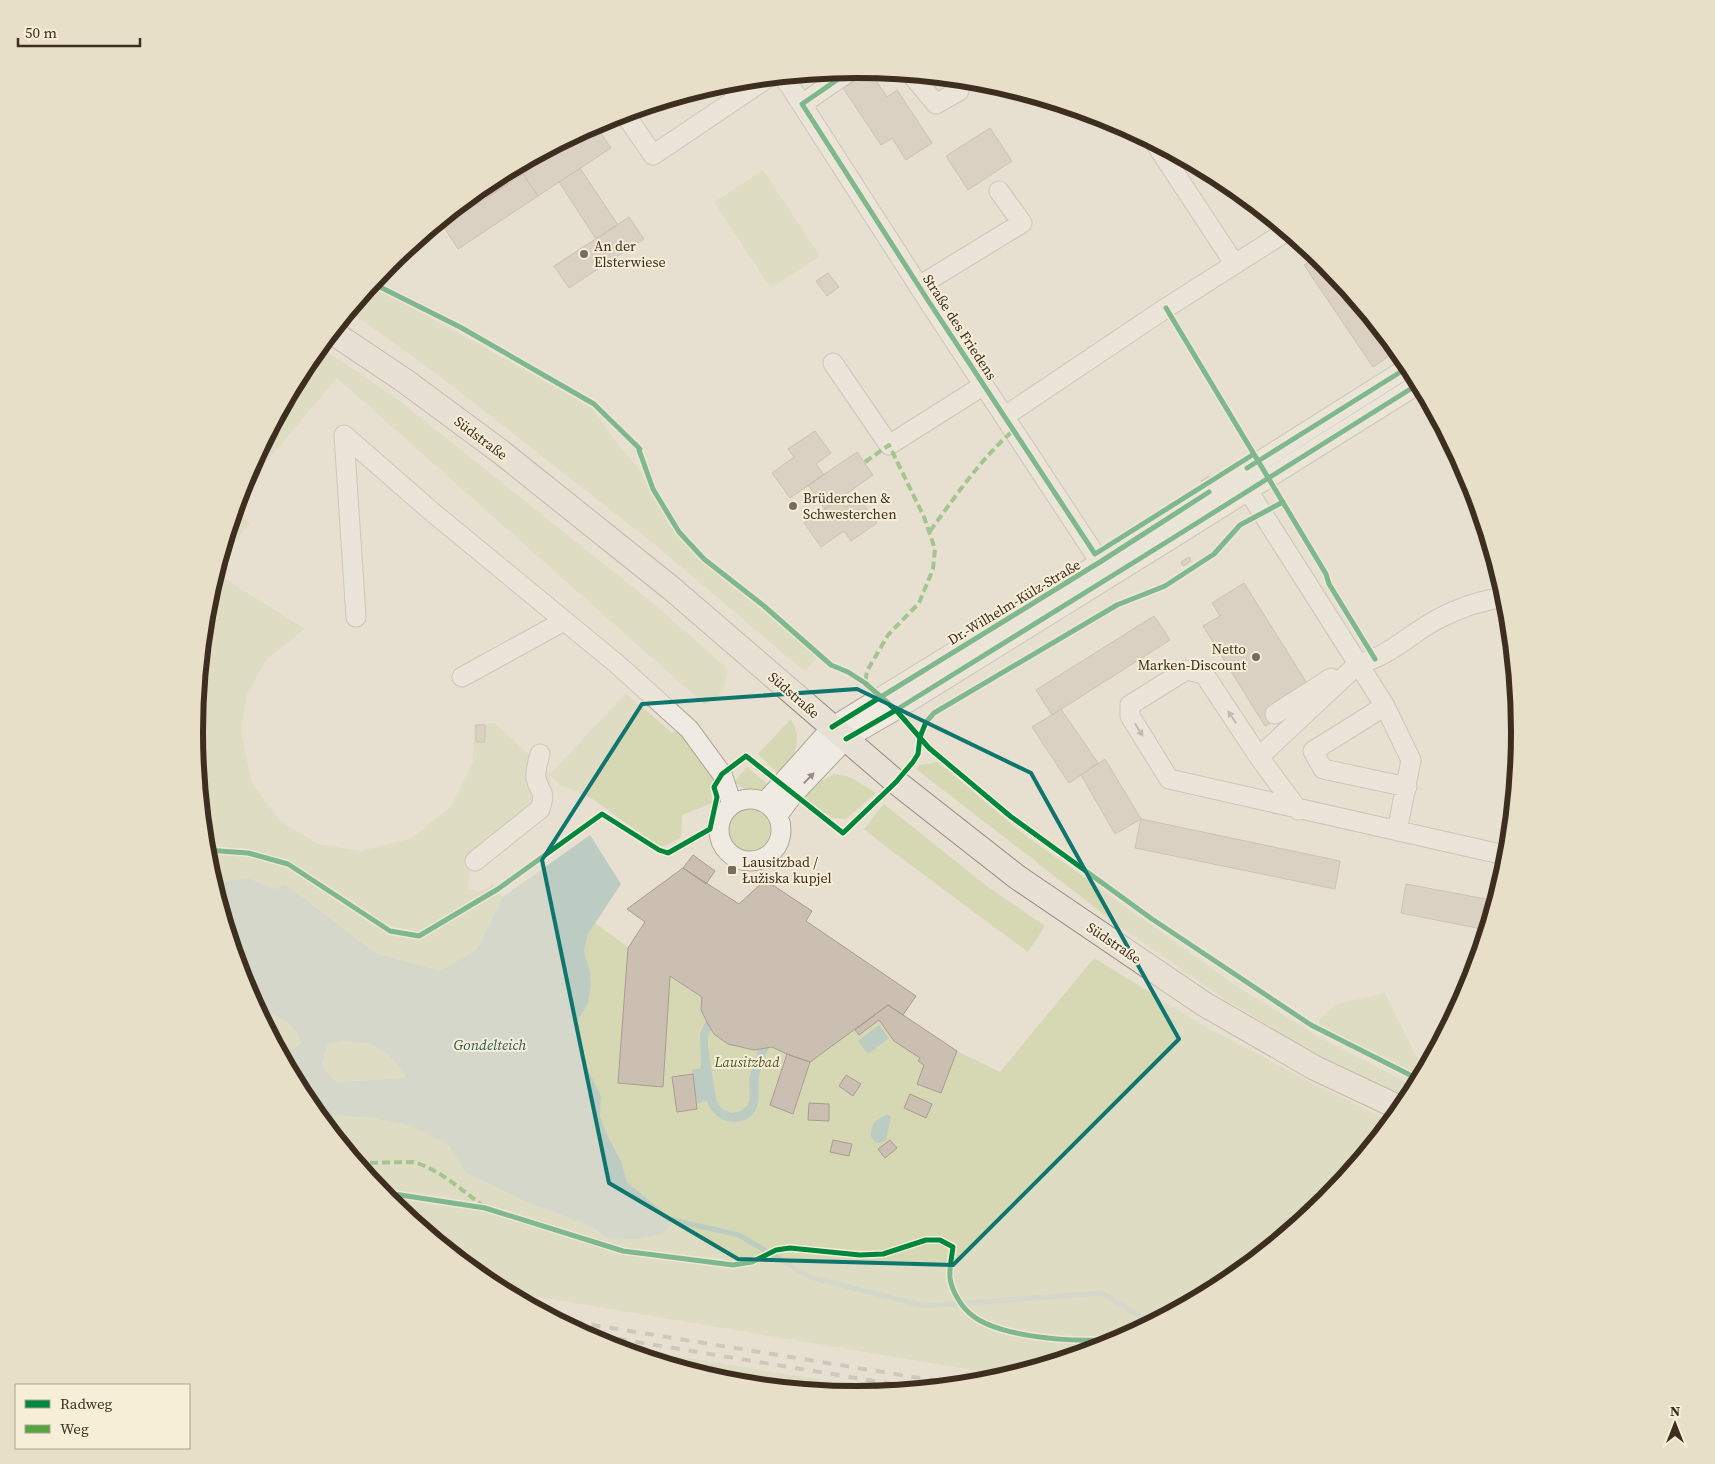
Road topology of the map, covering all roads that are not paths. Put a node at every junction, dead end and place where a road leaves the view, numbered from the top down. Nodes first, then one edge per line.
1 (839, 78) edge
2 (916, 81) edge
3 (787, 82) edge
4 (756, 86) edge
5 (959, 91) dead end
6 (802, 104) junction
7 (628, 119) edge
8 (1161, 153) edge
9 (999, 191) dead end
10 (1282, 234) edge
11 (1234, 263) junction
12 (919, 286) junction
13 (337, 335) edge
14 (833, 363) dead end
15 (1403, 370) edge
16 (984, 385) junction
17 (1413, 387) edge
18 (1005, 416) junction
19 (1237, 474) junction
20 (1247, 491) junction
21 (1100, 562) junction
22 (1498, 598) edge
23 (356, 617) dead end
24 (564, 621) junction
25 (1357, 662) junction
26 (462, 677) dead end
27 (1385, 706) junction
28 (1275, 714) dead end
29 (839, 733) junction
30 (540, 754) dead end
31 (1259, 757) junction
32 (1406, 788) junction
33 (732, 804) junction
34 (771, 809) junction
35 (1298, 810) junction
36 (1397, 831) junction
37 (1500, 854) edge
38 (475, 860) dead end
39 (1395, 1106) edge

1 - 6 street
2 - 5 street
3 - 6 street, Straße des Friedens
4 - 7 street
6 - 12 street, Straße des Friedens
8 - 11 street
9 - 12 street
10 - 11 street
11 - 18 street
12 - 16 street, Straße des Friedens
13 - 29 main road, Südstraße
14 - 16 street, Straße des Friedens
15 - 19 street, Dr.-Wilhelm-Külz-Straße
16 - 18 street, Straße des Friedens
17 - 20 street, Dr.-Wilhelm-Külz-Straße
18 - 21 street, Straße des Friedens
19 - 20 street
19 - 21 street, Dr.-Wilhelm-Külz-Straße
20 - 25 street
20 - 29 street, Dr.-Wilhelm-Külz-Straße
21 - 29 street, Dr.-Wilhelm-Külz-Straße
22 - 25 street
23 - 24 street
24 - 26 street
24 - 33 street
25 - 27 street
25 - 28 street
25 - 31 street
27 - 32 street
27 - 32 street
29 - 34 street, Dr.-Wilhelm-Külz-Straße
29 - 39 main road, Südstraße
30 - 38 street
31 - 35 street
31 -> 35 street
32 - 36 street
33 - 34 street
33 - 34 street
35 - 36 street
36 - 37 street

